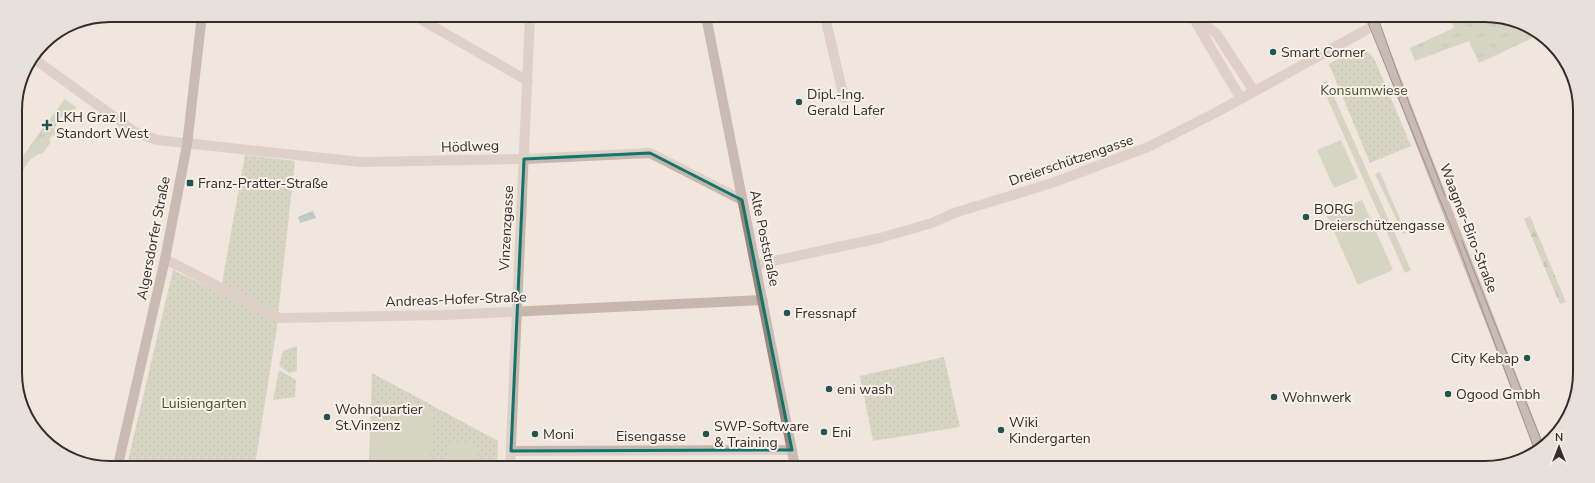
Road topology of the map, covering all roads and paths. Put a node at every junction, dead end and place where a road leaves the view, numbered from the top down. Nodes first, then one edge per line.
1 (201, 22) edge
2 (425, 22) edge
3 (530, 22) edge
4 (707, 22) edge
5 (825, 22) edge
6 (1195, 22) edge
7 (1199, 22) edge
8 (1374, 22) edge
9 (37, 61) edge
10 (528, 81) junction
11 (1254, 91) junction
12 (844, 98) dead end
13 (1241, 99) junction
14 (187, 145) junction
15 (524, 159) junction
16 (742, 200) junction
17 (165, 259) junction
18 (755, 265) junction
19 (763, 300) junction
20 (515, 310) junction
21 (1538, 444) edge
22 (792, 450) junction
23 (511, 451) junction
24 (119, 461) edge
25 (510, 461) edge
26 (794, 461) edge

1 - 14 street, Algersdorfer Straße
2 - 10 street
3 - 10 street, Vinzenzgasse
4 - 16 street, Alte Poststraße
5 - 12 street
6 - 13 street
7 - 11 street
8 - 11 street, Dreierschützengasse
8 - 21 street, Waagner-Biro-Straße
9 - 14 street, Hödlweg
10 - 15 street, Vinzenzgasse
11 - 13 street, Dreierschützengasse
13 - 18 street, Dreierschützengasse
14 - 15 street, Hödlweg
14 - 17 street, Algersdorfer Straße
15 - 16 street, Hödlweg
15 - 20 street, Vinzenzgasse
16 - 18 street, Alte Poststraße
17 - 20 street, Andreas-Hofer-Straße
17 - 24 street, Algersdorfer Straße
18 - 19 street, Alte Poststraße
19 - 20 street, Andreas-Hofer-Straße
19 - 22 street, Alte Poststraße
20 - 23 street, Vinzenzgasse
22 - 23 street, Eisengasse
22 - 26 street, Alte Poststraße
23 - 25 street, Vinzenzgasse

